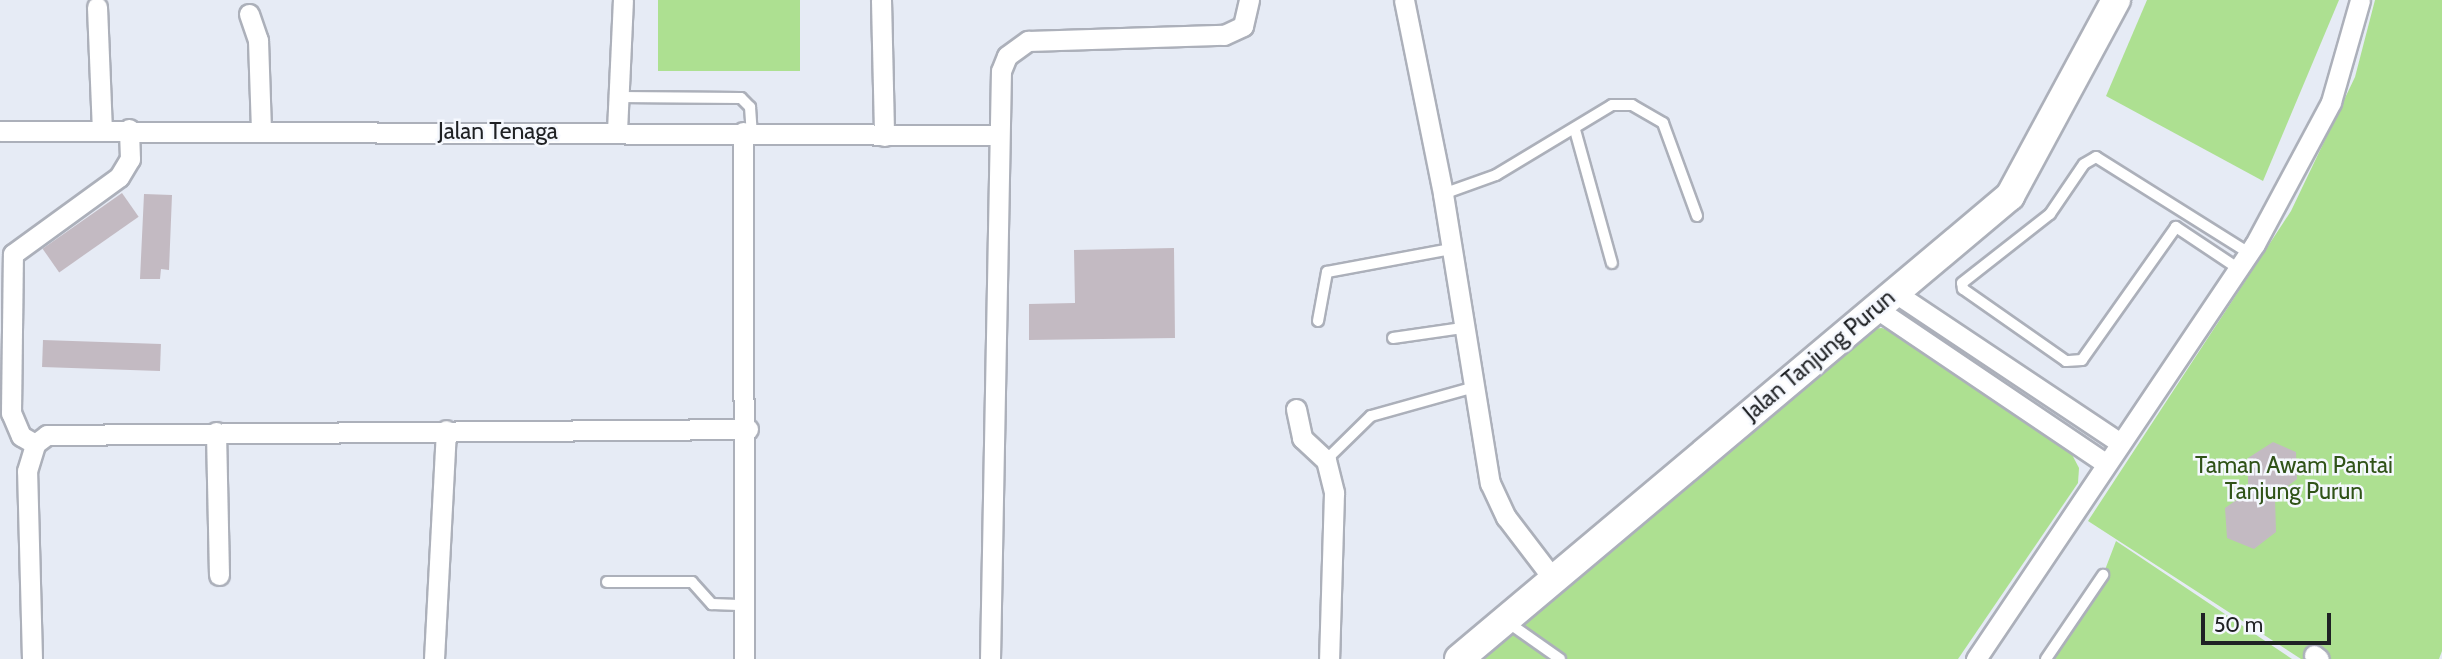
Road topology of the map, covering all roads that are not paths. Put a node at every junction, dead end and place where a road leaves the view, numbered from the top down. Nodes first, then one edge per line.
1 (623, 0) edge
2 (881, 0) edge
3 (1249, 0) edge
4 (1404, 0) edge
5 (2116, 0) edge
6 (2360, 0) edge
7 (97, 7) dead end
8 (249, 14) dead end
9 (619, 97) junction
10 (130, 130) junction
11 (1575, 130) junction
12 (0, 131) edge
13 (102, 131) junction
14 (261, 131) junction
15 (617, 131) junction
16 (748, 133) junction
17 (996, 135) junction
18 (884, 136) junction
19 (1443, 194) junction
20 (2187, 213) junction
21 (1697, 216) dead end
22 (2176, 227) junction
23 (1451, 249) junction
24 (2244, 261) junction
25 (1612, 263) dead end
26 (1884, 300) junction
27 (1318, 321) dead end
28 (1462, 328) junction
29 (1393, 338) dead end
30 (1471, 388) junction
31 (1296, 409) dead end
32 (748, 429) junction
33 (446, 430) junction
34 (216, 432) junction
35 (2119, 442) junction
36 (35, 444) junction
37 (1326, 460) junction
38 (2105, 463) junction
39 (219, 575) dead end
40 (2103, 575) dead end
41 (1554, 580) junction
42 (607, 582) dead end
43 (746, 605) junction
44 (1504, 620) junction
45 (1553, 657) edge
46 (33, 659) edge
47 (434, 659) edge
48 (744, 659) edge
49 (990, 659) edge
50 (1329, 659) edge
51 (1459, 659) edge
52 (1976, 659) edge
53 (2046, 659) edge

1 - 9 street
2 - 18 street
3 - 17 street
4 - 19 street
5 - 26 street, Jalan Tanjung Purun
6 - 24 street
7 - 13 street
8 - 14 street
9 - 15 street
9 - 16 lane
10 - 13 street, Jalan Tenaga
10 - 14 street, Jalan Tenaga
10 - 36 street
11 - 19 lane
11 - 21 lane
11 - 25 lane
12 - 13 street, Jalan Tenaga
14 - 15 street, Jalan Tenaga
15 - 16 street, Jalan Tenaga
16 - 18 street, Jalan Tenaga
16 - 32 street
17 - 18 street, Jalan Tenaga
17 - 49 street
19 - 23 street
20 - 22 lane
20 - 22 lane
20 - 24 lane
22 - 24 lane
23 - 27 lane
23 - 28 street
24 - 35 street
26 - 35 street
26 - 38 street
26 - 41 street, Jalan Tanjung Purun
28 - 29 lane
28 - 30 street
30 - 37 lane
30 - 41 street
31 - 37 street
32 - 33 street
32 - 43 street
33 - 34 street
33 - 47 street
34 - 36 street
34 - 39 street
35 - 38 street
36 - 46 street
37 - 50 street
38 - 52 street
40 - 53 lane
41 - 44 street, Jalan Tanjung Purun
42 - 43 lane
43 - 48 street
44 - 45 lane
44 - 51 street, Jalan Tanjung Purun

